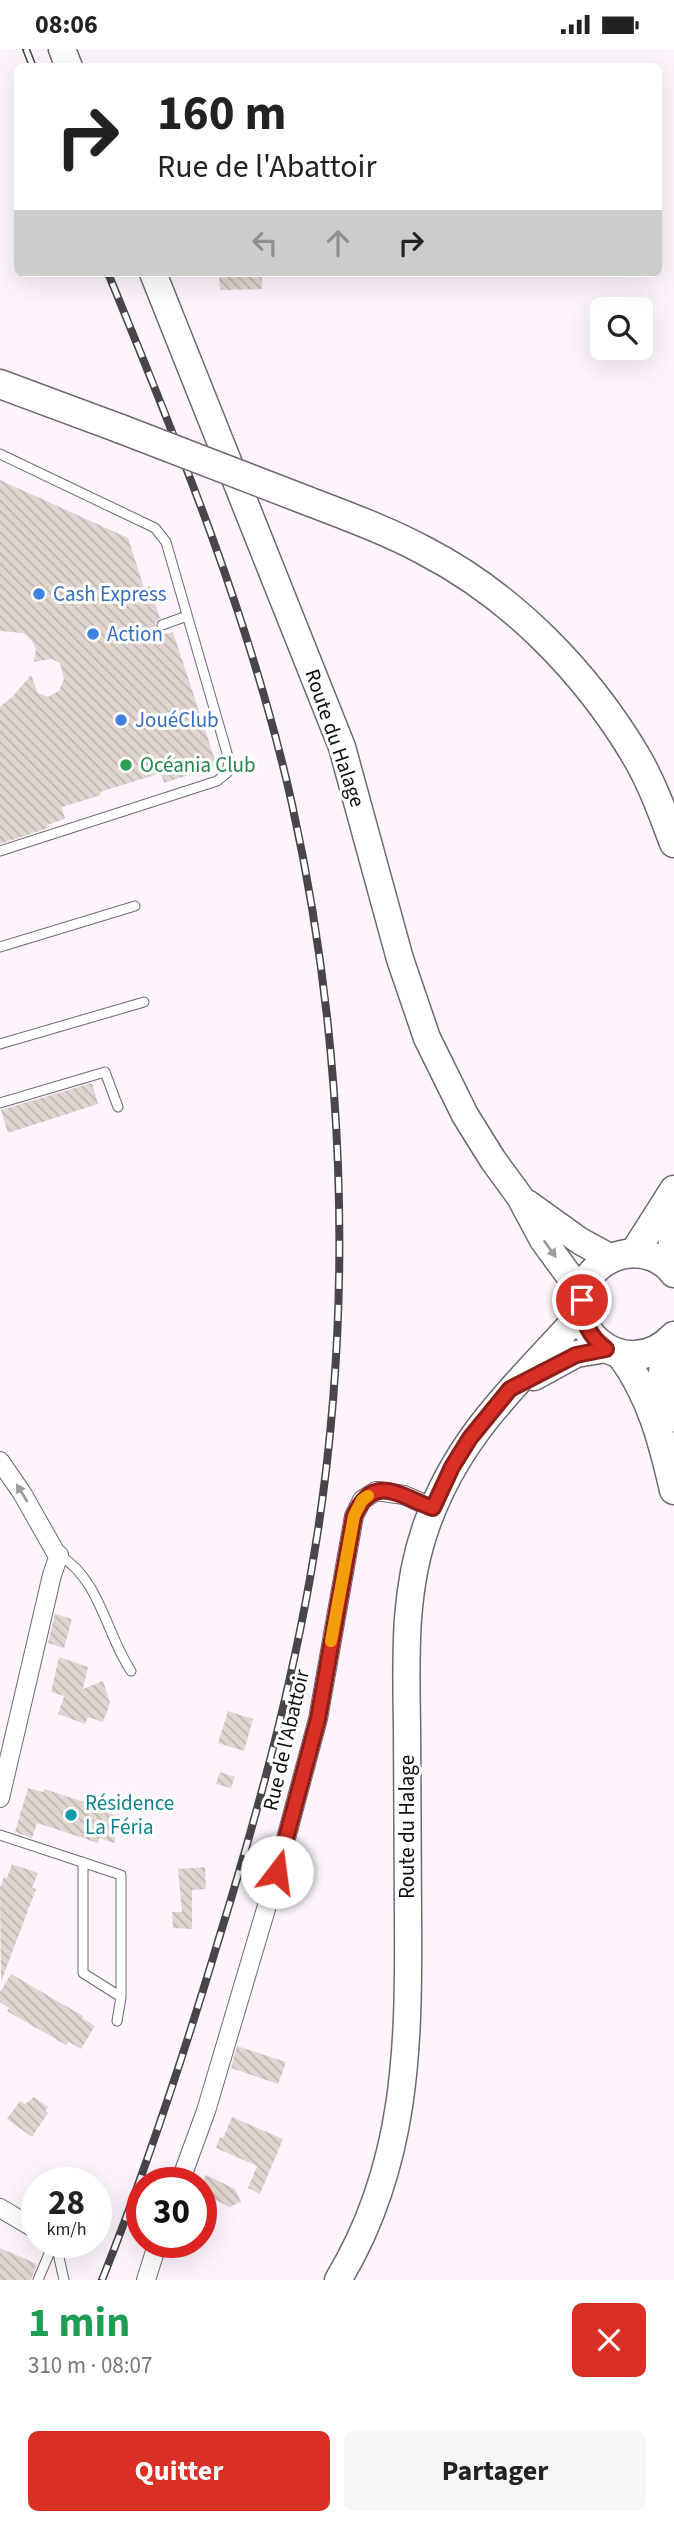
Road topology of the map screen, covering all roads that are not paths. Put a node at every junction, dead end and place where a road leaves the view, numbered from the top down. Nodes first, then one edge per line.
1 (155, 277) edge
2 (0, 384) edge
3 (0, 454) edge
4 (187, 616) junction
5 (162, 625) dead end
6 (674, 843) edge
7 (0, 851) edge
8 (135, 906) dead end
9 (0, 947) edge
10 (144, 1002) dead end
11 (0, 1044) edge
12 (0, 1103) edge
13 (118, 1107) dead end
14 (674, 1190) edge
15 (520, 1197) junction
16 (674, 1225) edge
17 (622, 1255) junction
18 (672, 1271) edge
19 (582, 1306) junction
20 (670, 1341) edge
21 (614, 1352) junction
22 (510, 1389) junction
23 (663, 1441) junction
24 (0, 1461) edge
25 (674, 1490) edge
26 (433, 1508) junction
27 (60, 1555) junction
28 (131, 1671) dead end
29 (0, 1798) edge
30 (0, 1835) edge
31 (83, 1862) junction
32 (121, 1997) junction
33 (117, 2021) dead end
34 (185, 2167) edge
35 (0, 2208) edge
36 (21, 2220) edge
37 (50, 2258) edge
38 (60, 2258) edge
39 (153, 2258) edge
40 (38, 2280) edge
41 (64, 2280) edge
42 (146, 2280) edge
43 (338, 2280) edge

1 - 15 main road, Route du Halage
2 - 6 main road, bridge
3 - 4 lane
4 - 5 lane
4 - 7 lane
8 - 9 lane
10 - 11 lane
12 - 13 lane
14 - 17 main road
15 - 17 main road, Route du Halage
15 -> 19 main road, Route du Halage
16 - 18 main road
17 - 18 main road
17 - 19 main road
19 - 21 main road
19 - 22 main road, Route du Halage
20 - 21 main road
20 - 23 main road
21 - 22 main road, Route du Halage
21 - 23 main road
22 - 26 main road, Route du Halage
23 - 25 main road
27 -> 24 street
26 - 34 street, Rue de l'Abattoir
26 - 43 main road, Route du Halage
27 - 28 lane
27 - 29 street
30 - 31 lane
31 - 32 lane
31 - 32 lane
32 - 33 lane
35 - 36 street
37 - 40 lane
38 - 41 lane
39 - 42 street

